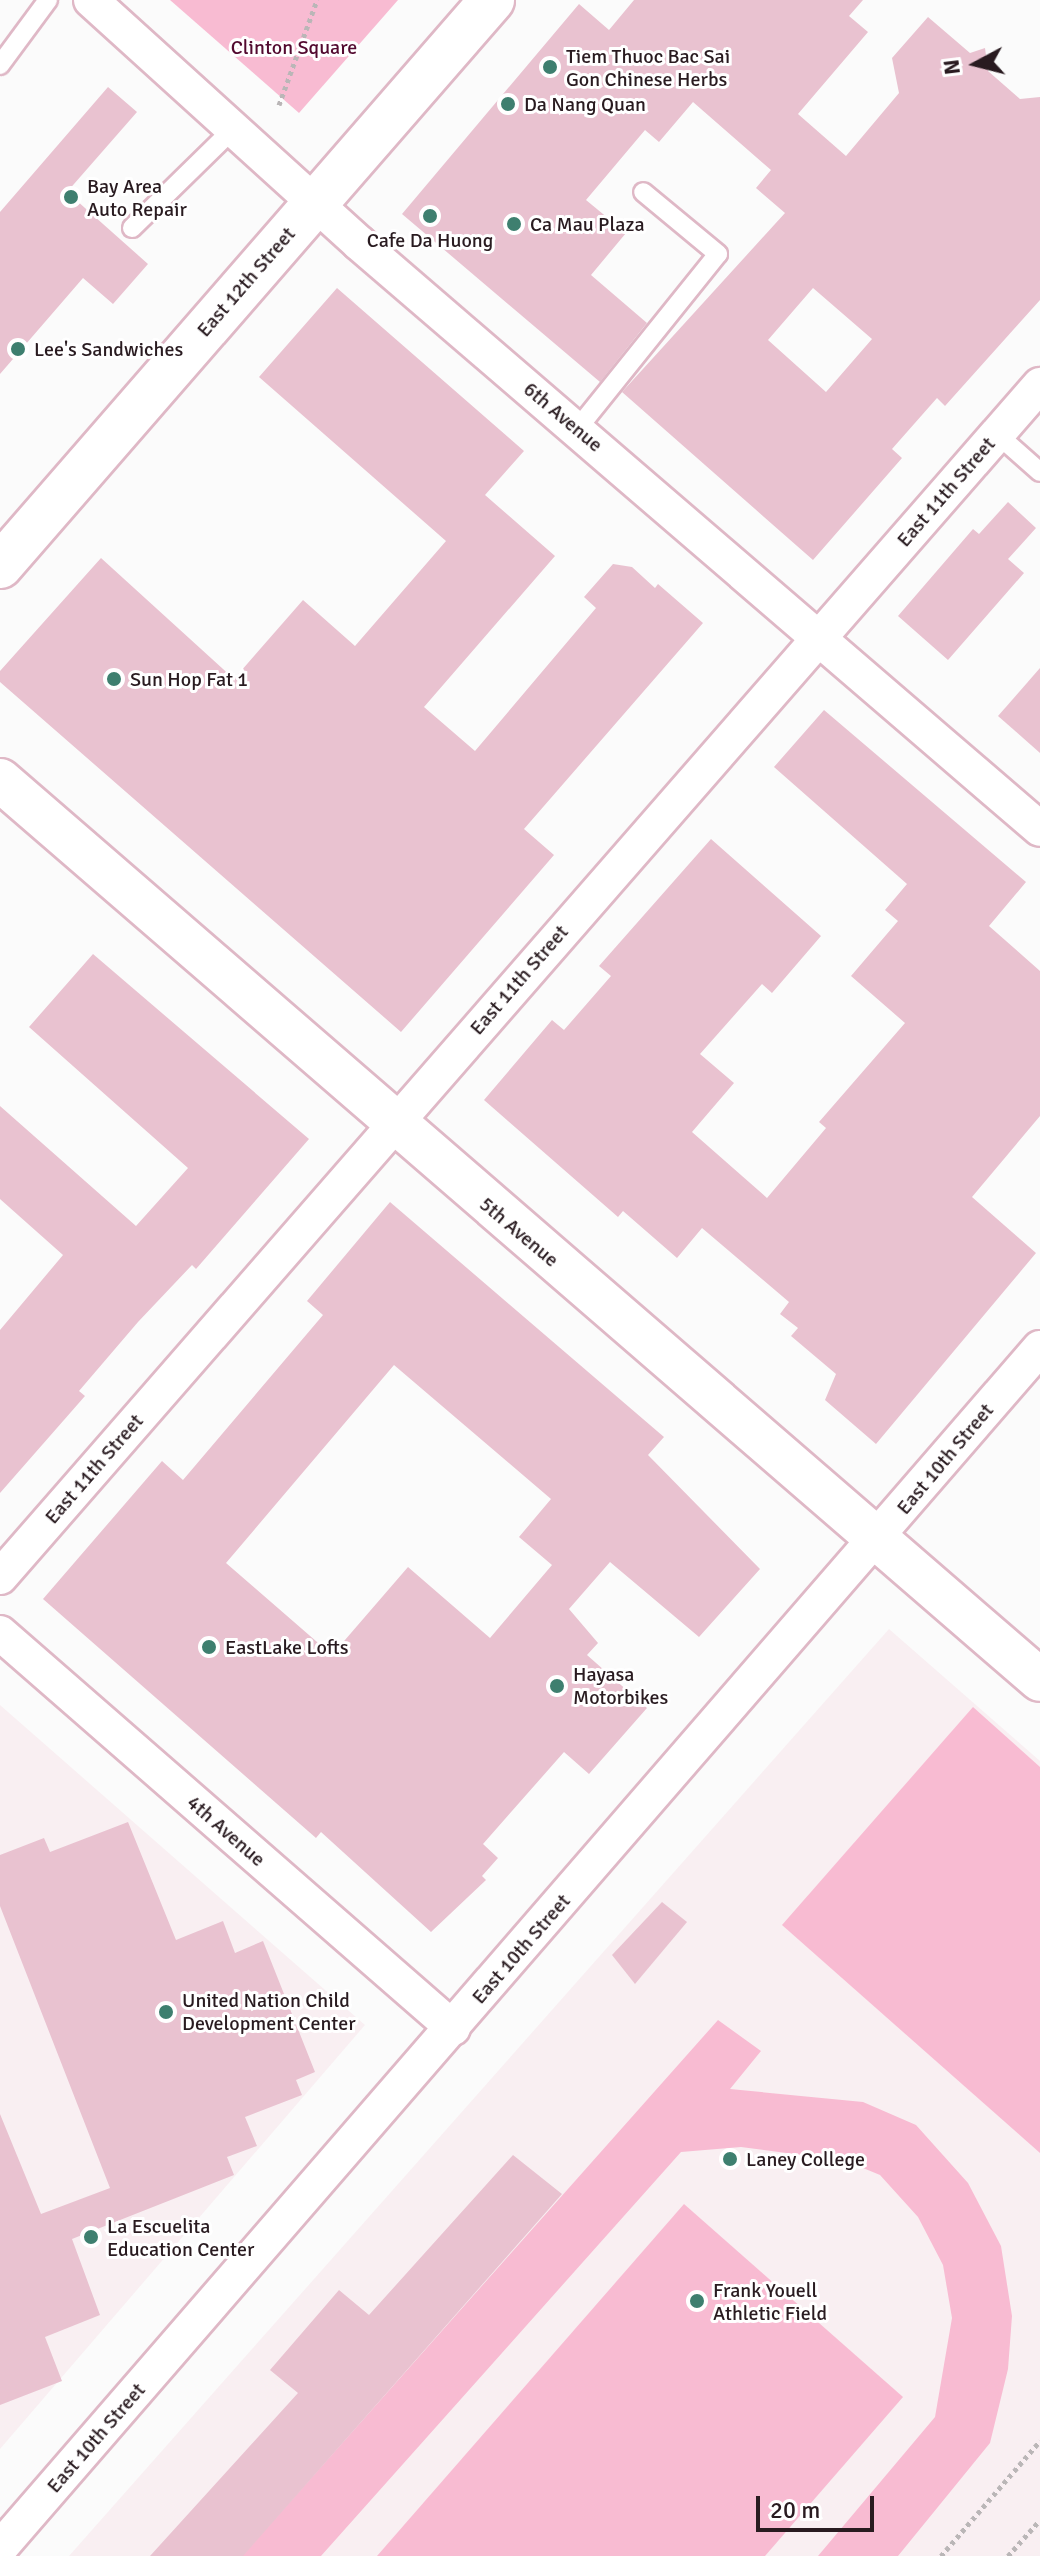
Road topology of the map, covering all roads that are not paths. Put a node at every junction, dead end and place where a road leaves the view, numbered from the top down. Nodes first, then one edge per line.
1 (48, 0) edge
2 (91, 0) edge
3 (492, 0) edge
4 (0, 65) edge
5 (235, 127) junction
6 (643, 192) dead end
7 (316, 201) junction
8 (132, 228) dead end
9 (1040, 385) edge
10 (578, 428) junction
11 (997, 434) junction
12 (1040, 472) edge
13 (0, 566) edge
14 (820, 637) junction
15 (0, 780) edge
16 (1040, 829) edge
17 (393, 1126) junction
18 (1040, 1348) edge
19 (877, 1538) junction
20 (0, 1577) edge
21 (0, 1633) edge
22 (1040, 1680) edge
23 (453, 2028) junction
24 (0, 2548) edge

1 - 4 lane
2 - 5 street, 6th Avenue
3 - 7 main road, East 12th Street
5 - 7 street, 6th Avenue
5 - 8 lane
6 - 10 lane
7 - 10 street, 6th Avenue
7 - 13 main road, East 12th Street
9 - 11 street, East 11th Street
10 - 14 street, 6th Avenue
11 - 12 lane
11 - 14 street, East 11th Street
14 - 16 street, 6th Avenue
14 - 17 street, East 11th Street
15 - 17 street, 5th Avenue
17 - 19 street, 5th Avenue
17 - 20 street, East 11th Street
18 - 19 street, East 10th Street
19 - 22 street, 5th Avenue
19 - 23 street, East 10th Street
21 - 23 street, 4th Avenue
23 - 24 street, East 10th Street

